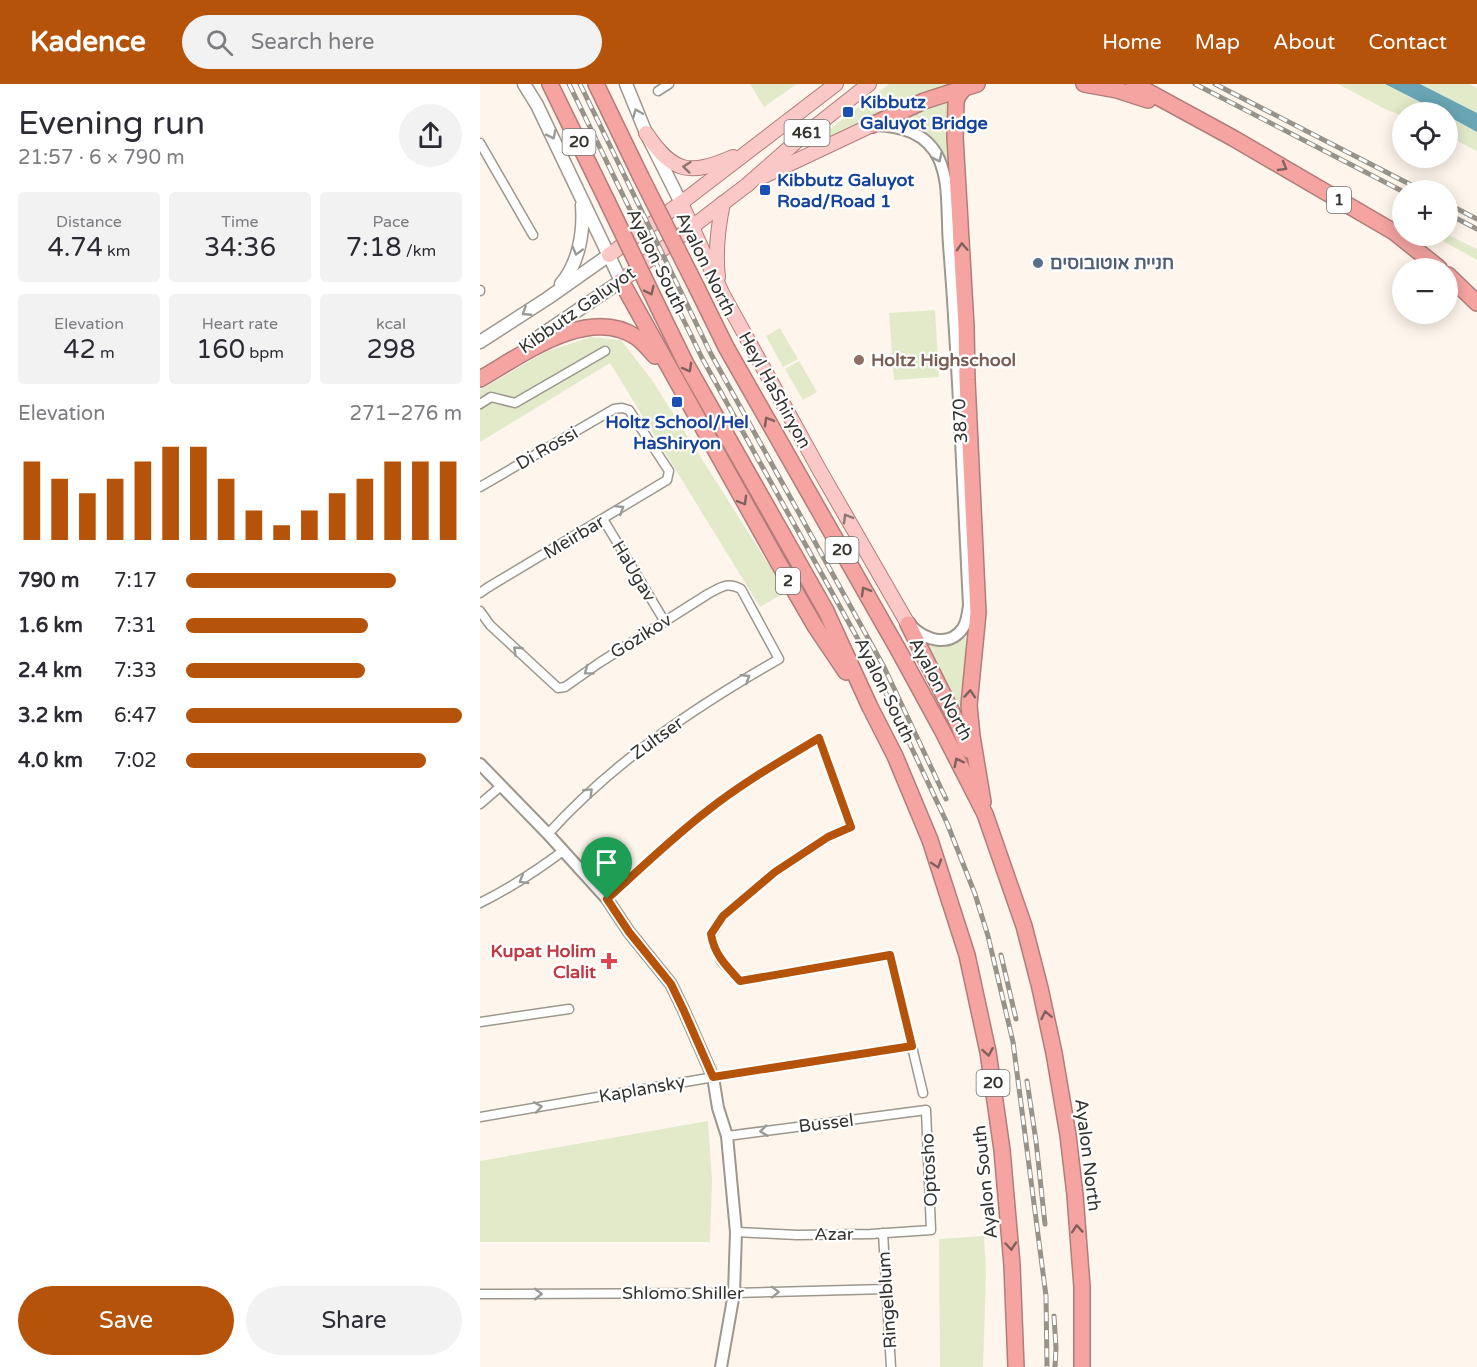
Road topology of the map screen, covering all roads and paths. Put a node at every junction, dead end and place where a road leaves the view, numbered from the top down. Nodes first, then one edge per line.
1 (524, 84) edge
2 (550, 84) edge
3 (596, 84) edge
4 (626, 84) edge
5 (669, 84) edge
6 (836, 84) edge
7 (868, 84) edge
8 (1084, 84) edge
9 (1134, 84) edge
10 (971, 86) edge
11 (658, 91) dead end
12 (872, 125) junction
13 (646, 133) junction
14 (1233, 138) junction
15 (761, 142) junction
16 (480, 143) edge
17 (747, 184) junction
18 (581, 194) junction
19 (681, 203) junction
20 (723, 203) junction
21 (692, 228) junction
22 (533, 235) dead end
23 (627, 242) junction
24 (609, 255) junction
25 (1427, 258) edge
26 (621, 281) junction
27 (1458, 285) edge
28 (722, 293) junction
29 (548, 298) junction
30 (1477, 303) edge
31 (480, 342) edge
32 (604, 351) dead end
33 (671, 373) junction
34 (480, 378) edge
35 (480, 404) edge
36 (614, 409) joint
37 (480, 487) edge
38 (603, 519) junction
39 (480, 593) edge
40 (480, 611) edge
41 (665, 622) junction
42 (908, 624) junction
43 (779, 658) joint
44 (870, 706) junction
45 (480, 764) edge
46 (501, 786) junction
47 (480, 804) edge
48 (985, 814) junction
49 (548, 834) junction
50 (563, 851) junction
51 (607, 899) junction
52 (480, 903) edge
53 (569, 1009) dead end
54 (480, 1022) edge
55 (912, 1046) junction
56 (713, 1077) junction
57 (923, 1093) dead end
58 (926, 1110) joint
59 (480, 1117) edge
60 (727, 1136) junction
61 (931, 1230) joint
62 (736, 1232) junction
63 (883, 1233) junction
64 (1082, 1287) junction
65 (887, 1289) junction
66 (734, 1293) junction
67 (480, 1294) edge
68 (721, 1367) edge
69 (891, 1367) edge
70 (1016, 1367) edge
71 (1082, 1367) edge
72 (1089, 1367) edge

1 -> 18 main road
2 - 23 highway, Ayalon South / 20, bridge
48 -> 3 highway, Ayalon North / 20, bridge
13 -> 4 main road, Heyl HaShiryon
5 - 11 street
6 - 15 main road, Kibbutz Galuyot / 461
7 - 17 main road, Kibbutz Galuyot / 461
8 - 14 highway
9 - 14 highway, 1
10 - 12 highway
48 -> 10 highway
12 - 17 main road
12 -> 42 street, 3870
15 -> 13 main road
13 - 19 main road, Heyl HaShiryon
14 -> 25 highway, 1
15 - 19 main road, Kibbutz Galuyot / 461
16 - 22 street
17 - 20 main road, Kibbutz Galuyot / 461
18 - 24 main road
18 -> 29 main road
19 - 21 main road, Heyl HaShiryon
19 - 23 main road, Kibbutz Galuyot
20 - 21 main road, Kibbutz Galuyot / 461
20 - 28 main road
21 - 26 main road, Kibbutz Galuyot
21 - 28 main road, Heyl HaShiryon
23 - 24 main road, Kibbutz Galuyot
23 -> 44 highway, Ayalon South / 20, bridge
24 - 26 main road
24 - 29 main road, Kibbutz Galuyot
26 - 33 highway, 2
26 - 34 main road, Kibbutz Galuyot
27 - 30 highway
42 -> 28 main road, Heyl HaShiryon
29 -> 31 main road, Kibbutz Galuyot
32 - 35 street
33 - 34 highway
33 -> 44 highway, 2
36 - 37 street, Di Rossi
38 -> 36 street, Meirbar
38 - 39 street, Meirbar
38 - 41 street, HaUgav
41 -> 40 street, Gozikov
41 - 43 street, Gozikov
42 - 48 highway
49 -> 43 street, Zultser
44 -> 70 highway, Ayalon South / 20
45 - 46 street
46 - 47 street
46 - 49 street
64 -> 48 highway, Ayalon North / 20
49 - 50 street
50 - 51 street
50 -> 52 street
51 - 55 street
51 - 56 street
53 - 54 street
55 - 56 street, Kaplansky
55 - 57 street
59 -> 56 street, Kaplansky
56 - 60 street
58 -> 60 street, Bussel
58 - 61 street, Optosho
60 - 62 street
61 - 63 street, Azar
62 - 63 street, Azar
62 - 66 street
63 - 65 street, Ringelblum
64 - 71 highway, Ayalon North / 20
64 - 72 highway
66 -> 65 street, Shlomo Shiller
65 - 69 street, Ringelblum
67 -> 66 street, Shlomo Shiller
66 - 68 street

